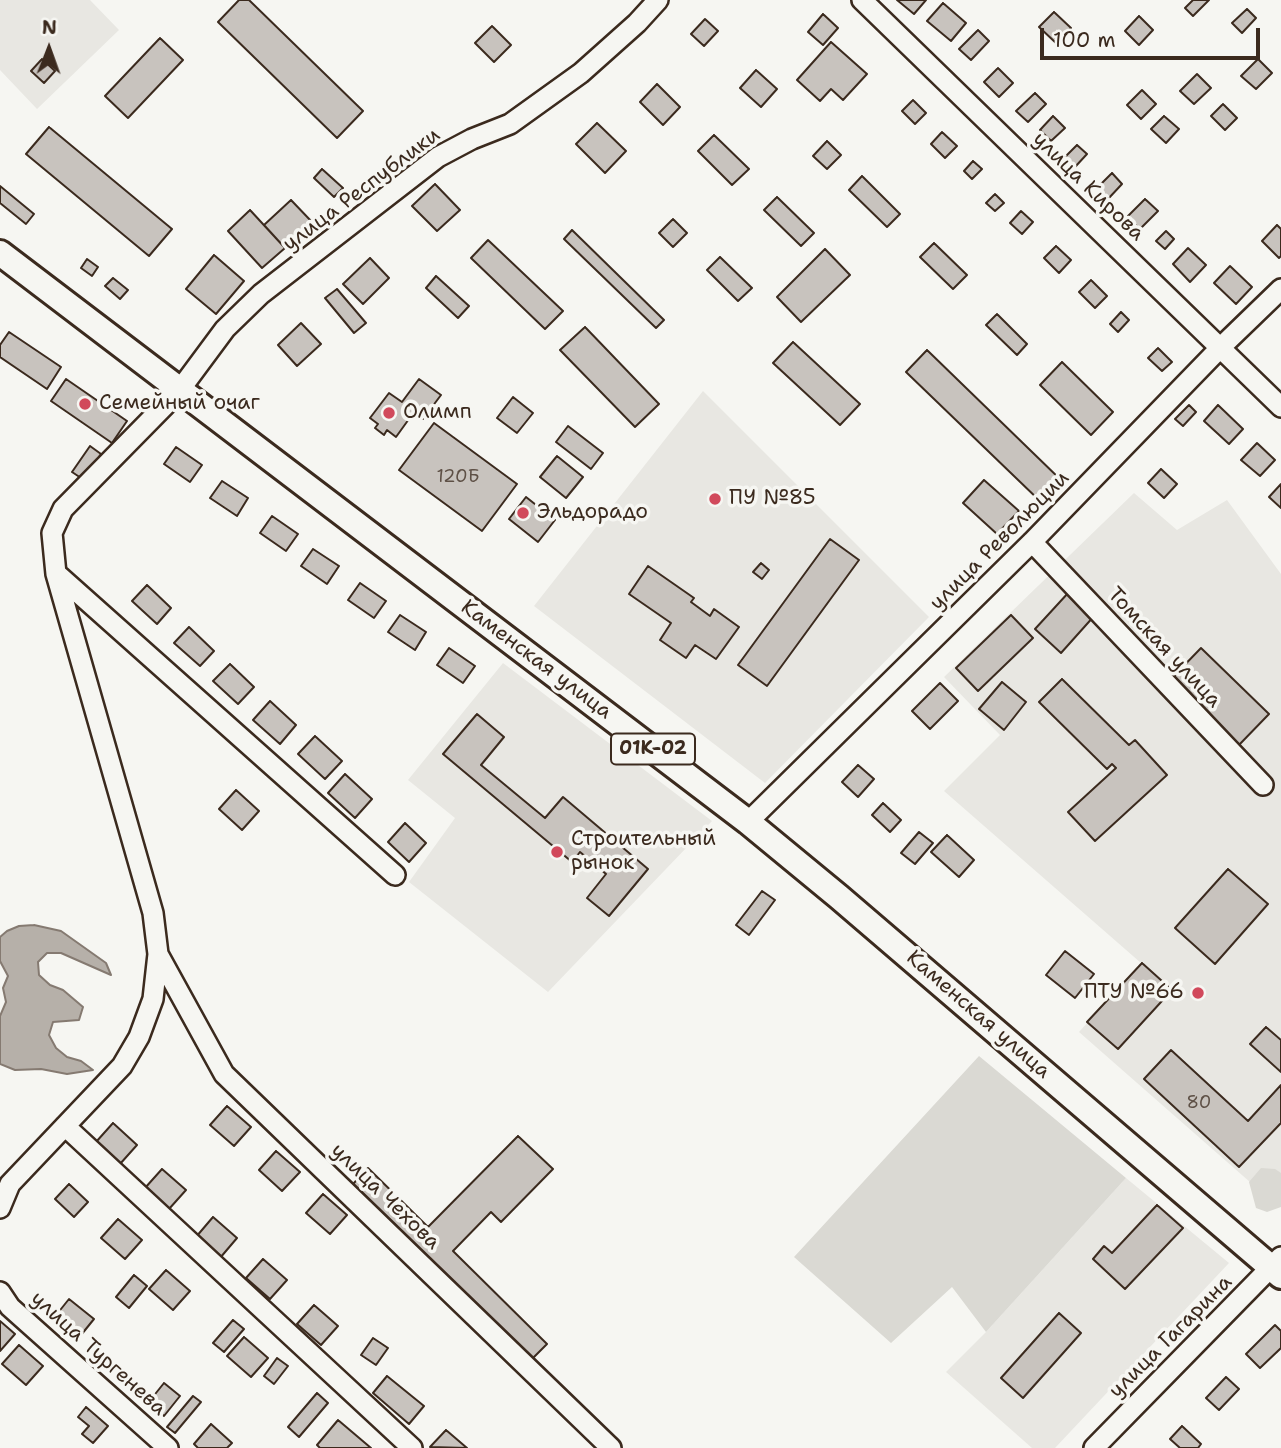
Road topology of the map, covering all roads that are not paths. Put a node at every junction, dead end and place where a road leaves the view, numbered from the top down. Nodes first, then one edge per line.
1 (659, 0) edge
2 (862, 0) edge
3 (0, 253) edge
4 (1281, 289) edge
5 (1221, 347) junction
6 (179, 391) junction
7 (1281, 407) edge
8 (1032, 542) junction
9 (56, 574) junction
10 (1263, 785) dead end
11 (748, 821) junction
12 (395, 875) dead end
13 (158, 954) junction
14 (65, 1126) junction
15 (0, 1208) edge
16 (1278, 1267) edge
17 (0, 1292) edge
18 (168, 1448) edge
19 (412, 1448) edge
20 (611, 1448) edge
21 (1094, 1448) edge

1 - 6 street, улица Республики
2 - 5 street, улица Кирова
3 - 6 main road, Каменская улица / 01К-02
4 - 5 street, улица Революции
5 - 7 street, улица Кирова
5 - 8 street, улица Революции
6 - 9 street, улица Республики
6 - 11 main road, Каменская улица / 01К-02
8 - 10 street, Томская улица
8 - 11 street, улица Революции
9 - 12 street
9 - 13 street, улица Республики
11 - 16 main road, Каменская улица / 01К-02
13 - 14 street
13 - 20 street, улица Чехова
14 - 15 street
14 - 19 street
16 - 21 street, улица Гагарина
17 - 18 street, улица Тургенева

